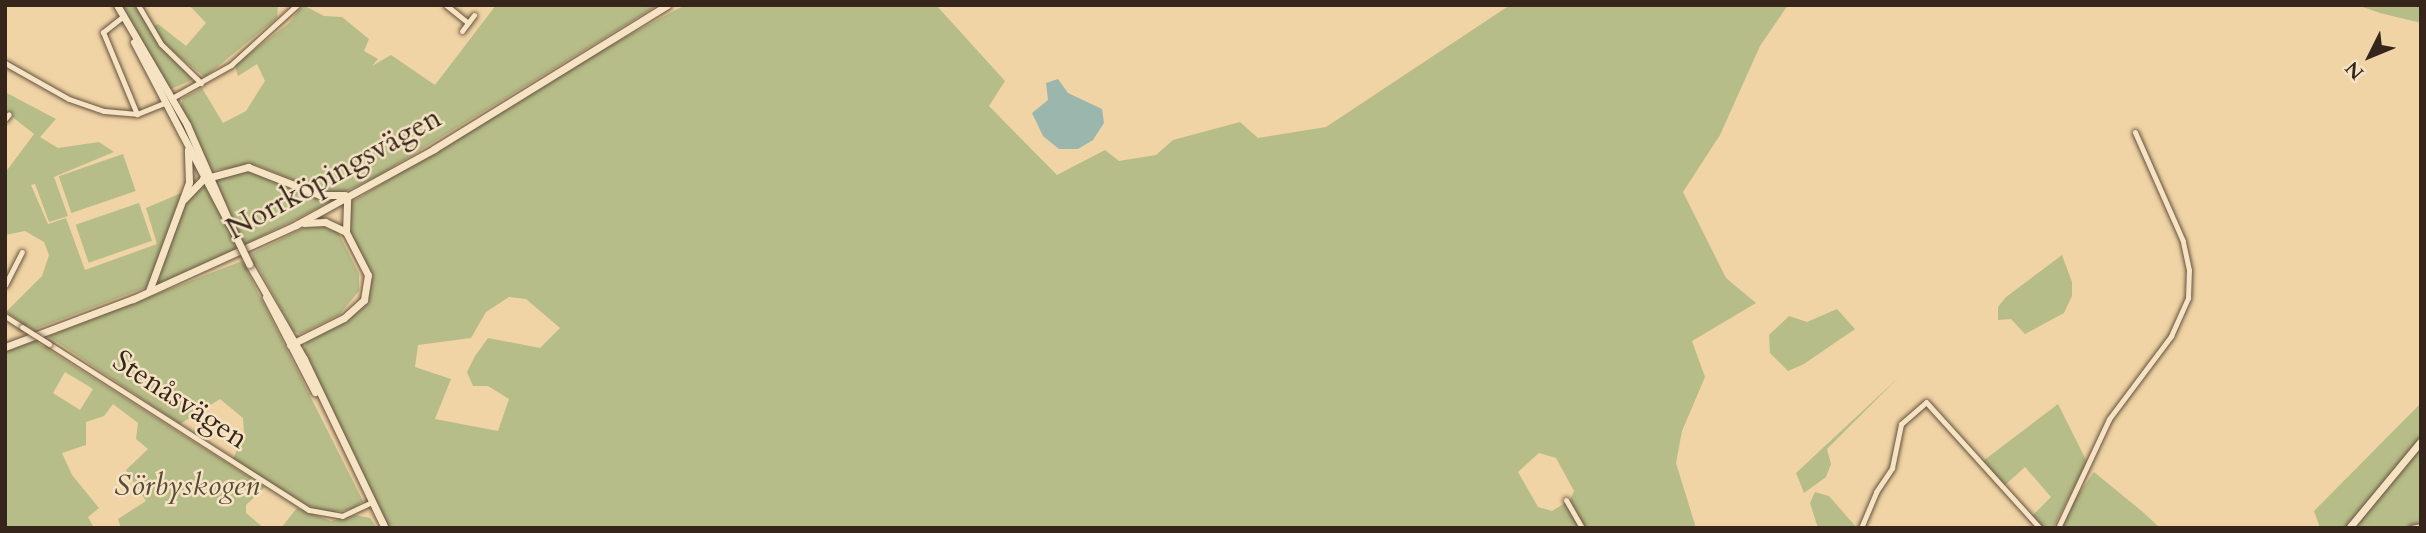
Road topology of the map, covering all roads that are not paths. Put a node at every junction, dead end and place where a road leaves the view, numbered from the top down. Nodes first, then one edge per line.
1 (115, 5) edge
2 (138, 5) edge
3 (297, 5) edge
4 (446, 5) edge
5 (667, 5) edge
6 (474, 15) dead end
7 (121, 18) junction
8 (468, 23) junction
9 (462, 30) dead end
10 (5, 63) edge
11 (201, 83) junction
12 (169, 100) junction
13 (137, 114) junction
14 (2134, 132) dead end
15 (186, 139) junction
16 (208, 177) junction
17 (355, 193) junction
18 (346, 197) junction
19 (184, 199) junction
20 (296, 225) junction
21 (346, 232) junction
22 (22, 252) dead end
23 (5, 285) edge
24 (149, 292) junction
25 (5, 316) edge
26 (293, 344) junction
27 (5, 347) edge
28 (2421, 441) edge
29 (1566, 500) dead end
30 (372, 502) junction
31 (2421, 526) edge
32 (385, 528) edge
33 (1583, 528) edge
34 (1861, 528) edge
35 (2040, 528) edge
36 (2058, 528) edge
37 (2349, 528) edge
38 (2411, 528) edge

1 - 7 main road
1 - 12 main road
2 - 11 street
3 - 11 street
4 - 8 street
5 - 17 main road, Norrköpingsvägen
6 - 8 street
7 - 12 main road
7 - 13 street
8 - 9 street
10 - 13 street
11 - 12 street
12 - 13 street
12 - 15 main road
12 - 16 main road
14 - 36 street
15 - 16 main road
15 - 19 main road
16 - 17 main road
16 - 19 main road
16 - 26 main road, bridge
17 - 18 main road, Norrköpingsvägen
18 - 20 main road, Norrköpingsvägen
18 - 21 main road
19 - 24 main road
20 - 21 main road
20 - 24 main road, Norrköpingsvägen
21 - 26 main road
22 - 23 street
24 - 27 main road, Norrköpingsvägen
25 - 30 street, Stenåsvägen, bridge
26 - 30 main road
28 - 37 main road
29 - 33 street
30 - 32 main road
31 - 38 street
34 - 35 street

